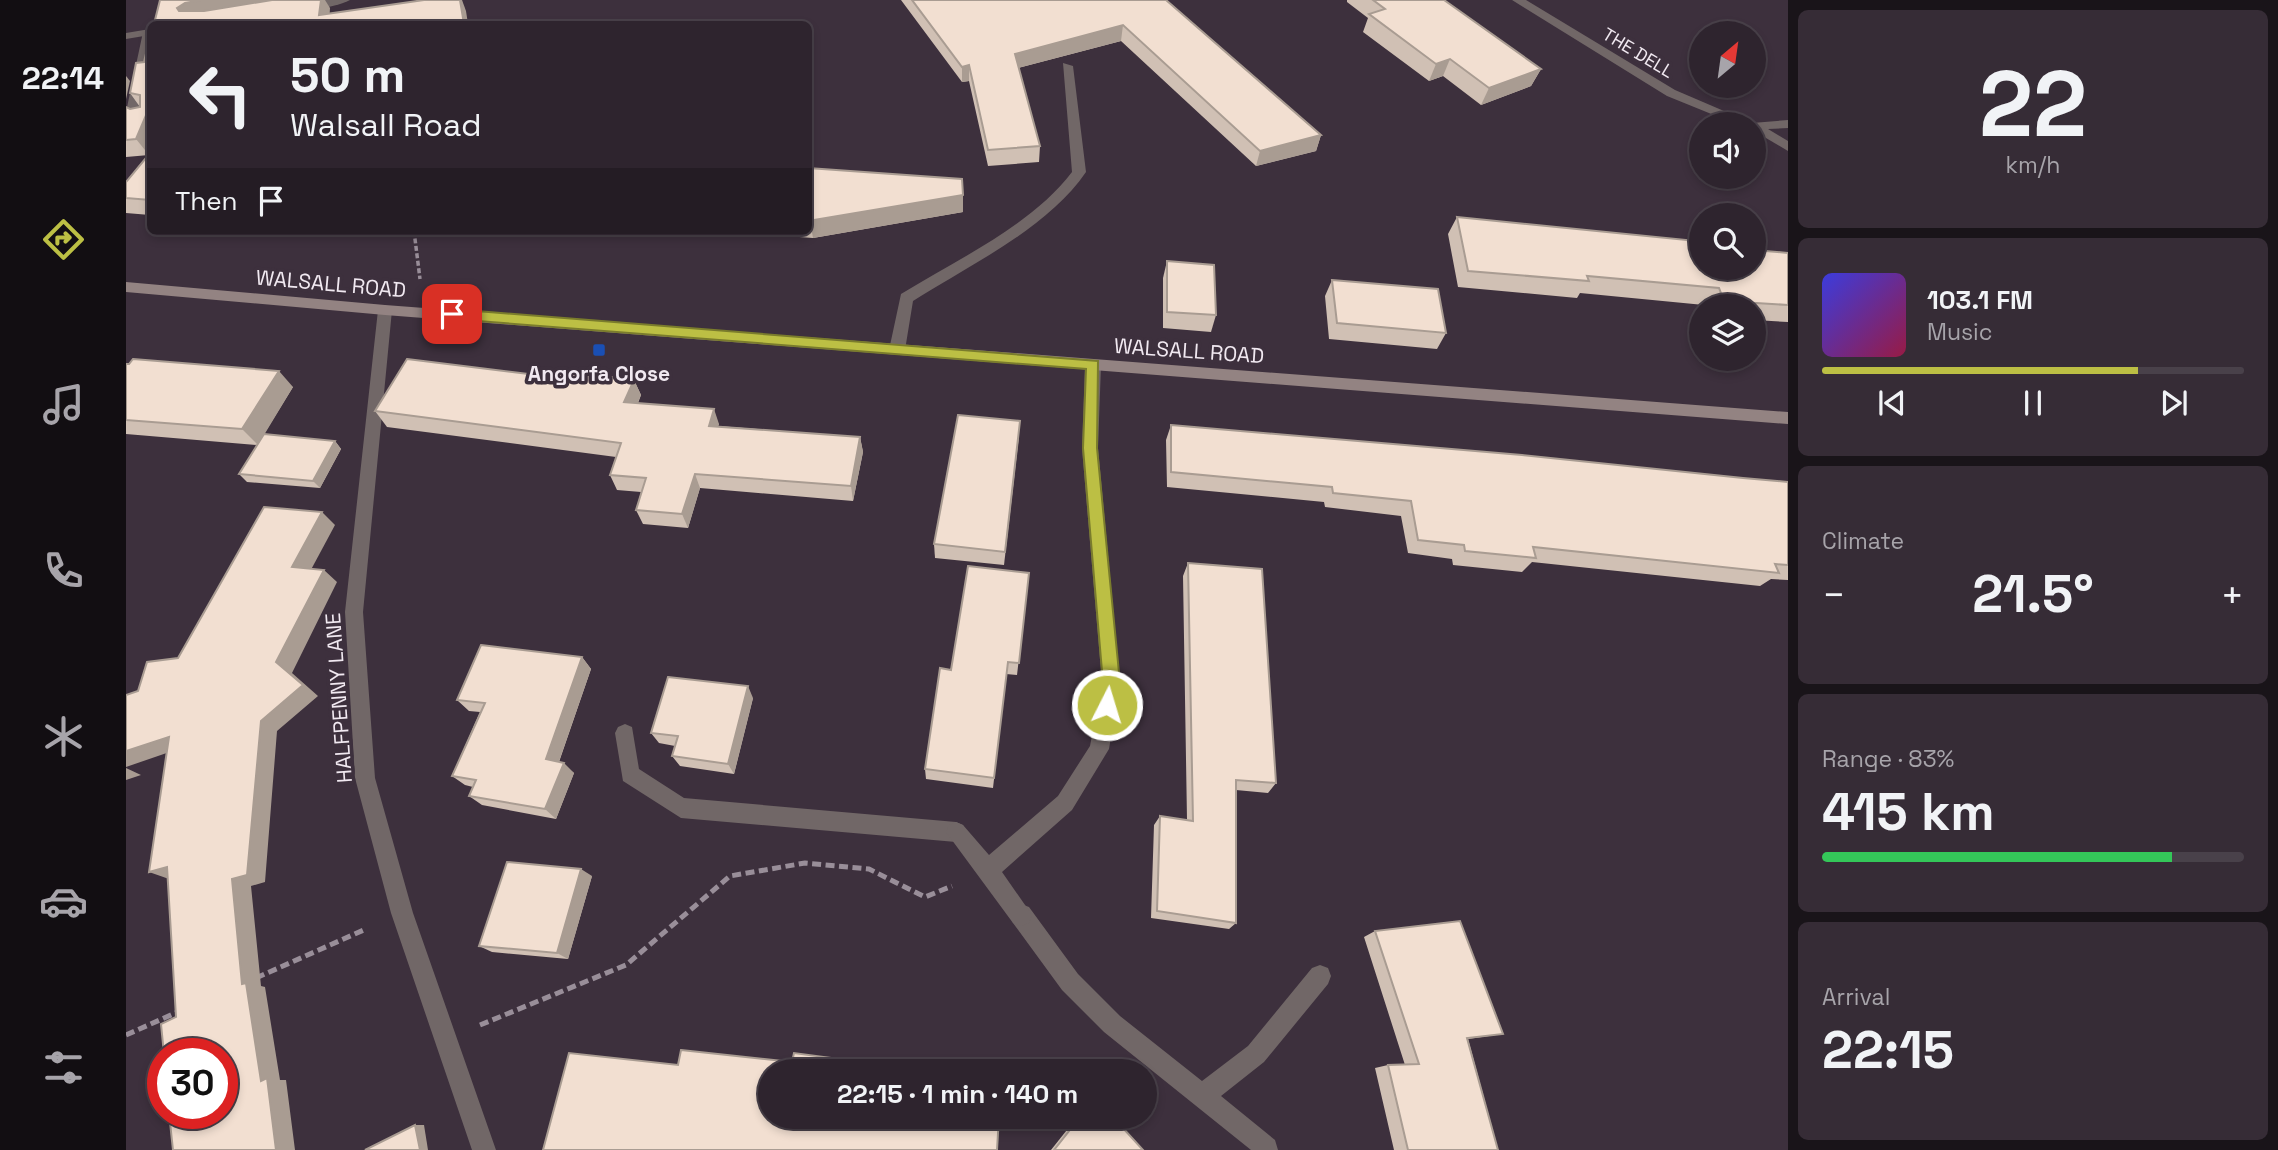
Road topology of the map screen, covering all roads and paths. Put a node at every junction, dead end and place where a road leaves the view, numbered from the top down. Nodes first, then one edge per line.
1 (344, 0) edge
2 (1517, 0) edge
3 (290, 9) edge
4 (147, 32) edge
5 (126, 36) edge
6 (147, 46) edge
7 (1067, 66) dead end
8 (1718, 112) edge
9 (147, 117) edge
10 (1788, 124) edge
11 (1766, 125) edge
12 (1766, 134) edge
13 (1788, 147) edge
14 (415, 235) edge
15 (126, 288) edge
16 (385, 310) junction
17 (425, 312) junction
18 (897, 349) junction
19 (1093, 365) junction
20 (1788, 418) edge
21 (625, 733) dead end
22 (988, 870) junction
23 (402, 913) junction
24 (1320, 976) dead end
25 (251, 980) dead end
26 (189, 1007) edge
27 (126, 1035) edge
28 (448, 1038) junction
29 (1201, 1097) junction
30 (1267, 1148) dead end
31 (484, 1150) edge

1 - 3 street
2 - 8 street, THE DELL
4 - 5 street
6 - 9 street
7 - 18 street
10 - 11 street, THE DELL
12 - 13 street, THE DELL
14 - 17 path
15 - 16 street, WALSALL ROAD
16 - 17 street, WALSALL ROAD
16 - 23 street, HALFPENNY LANE
17 - 18 street, WALSALL ROAD
18 - 19 street, WALSALL ROAD
19 - 20 street, WALSALL ROAD
19 - 22 street
21 - 22 street
22 - 28 path
22 - 29 street
23 - 25 path
23 - 28 street, HALFPENNY LANE
24 - 29 street
26 - 27 path
28 - 31 street, HALFPENNY LANE
29 - 30 street

